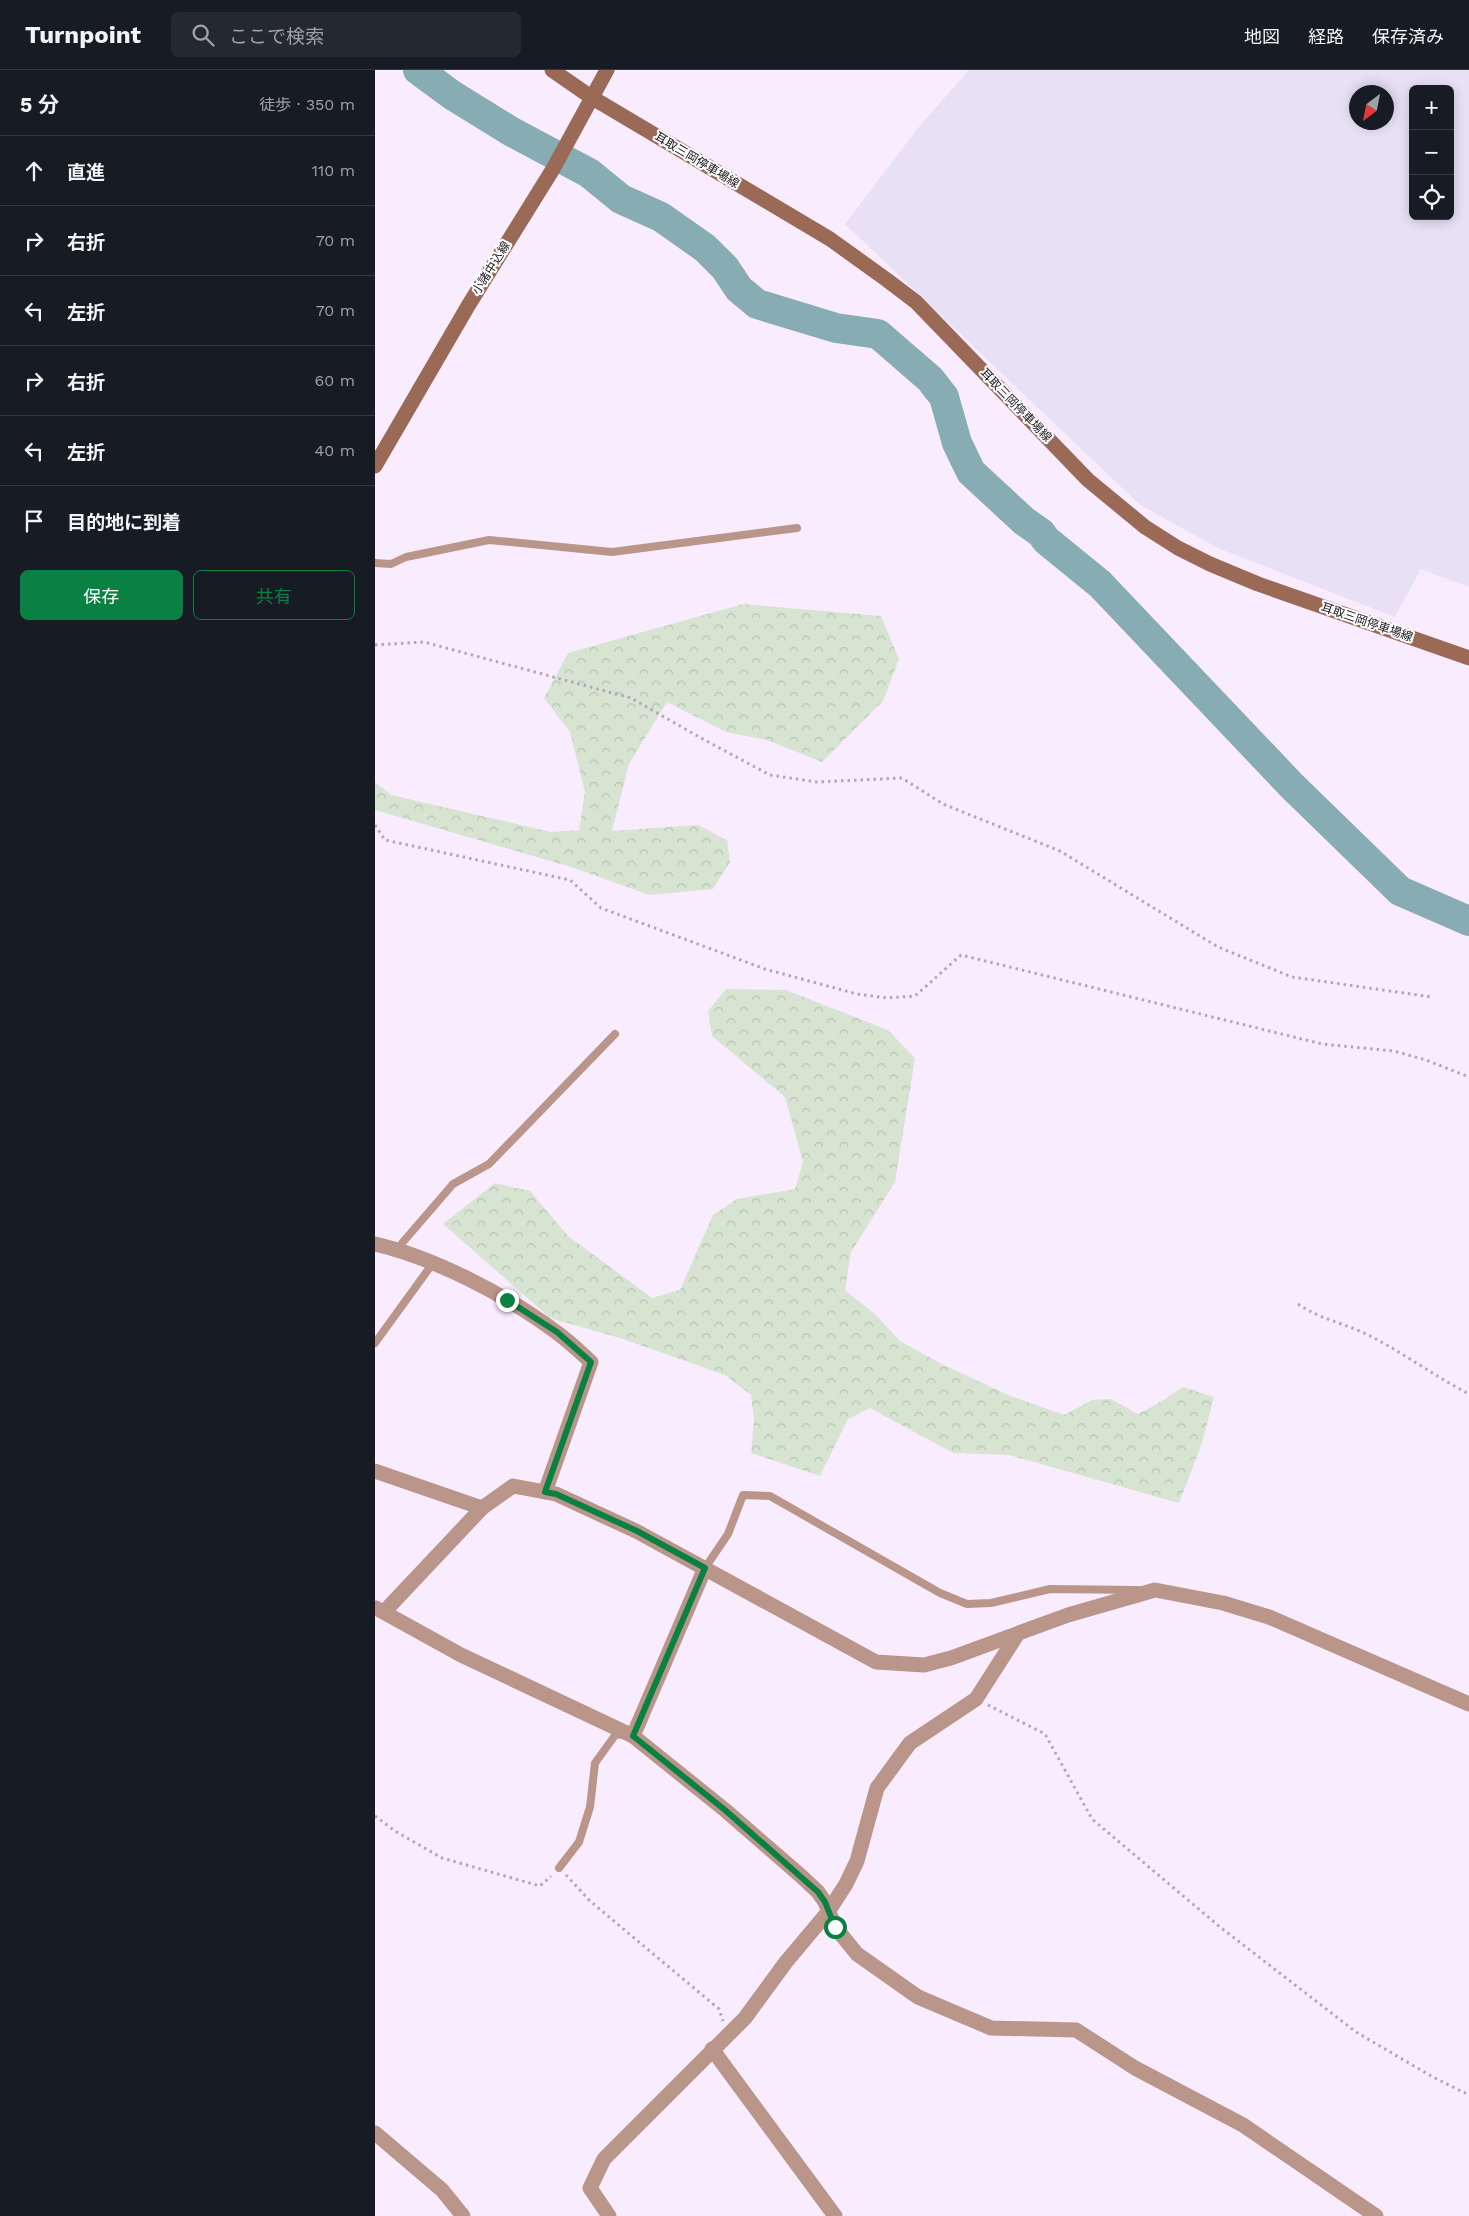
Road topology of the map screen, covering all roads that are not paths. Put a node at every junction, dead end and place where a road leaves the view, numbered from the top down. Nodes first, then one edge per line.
1 (552, 70) edge
2 (607, 70) edge
3 (591, 96) junction
4 (375, 466) edge
5 (797, 528) dead end
6 (375, 563) edge
7 (1469, 658) edge
8 (615, 1034) dead end
9 (375, 1244) edge
10 (397, 1249) junction
11 (433, 1263) junction
12 (375, 1343) edge
13 (375, 1471) edge
14 (545, 1492) junction
15 (482, 1508) junction
16 (705, 1568) junction
17 (1155, 1590) junction
18 (380, 1609) edge
19 (1017, 1635) junction
20 (1469, 1704) edge
21 (633, 1736) junction
22 (559, 1868) road end
23 (828, 1912) junction
24 (713, 2049) junction
25 (375, 2133) edge
26 (463, 2216) edge
27 (609, 2216) edge
28 (835, 2216) edge
29 (1376, 2216) edge

1 - 3 main road, 耳取三岡停車場線
2 - 3 main road, 小諸中込線
3 - 4 main road, 小諸中込線
3 - 7 main road, 耳取三岡停車場線
5 - 6 lane
8 - 10 lane
9 - 10 street
10 - 11 street
11 - 12 lane
11 - 14 street
13 - 15 street
14 - 15 street
14 - 16 street
15 - 18 street
16 - 17 lane
16 - 19 street
16 - 21 street
17 - 19 street
17 - 20 street
18 - 21 street
19 - 23 street
21 - 22 lane
21 - 23 street
23 - 24 street
23 - 29 street
24 - 27 street
24 - 28 street
25 - 26 street

